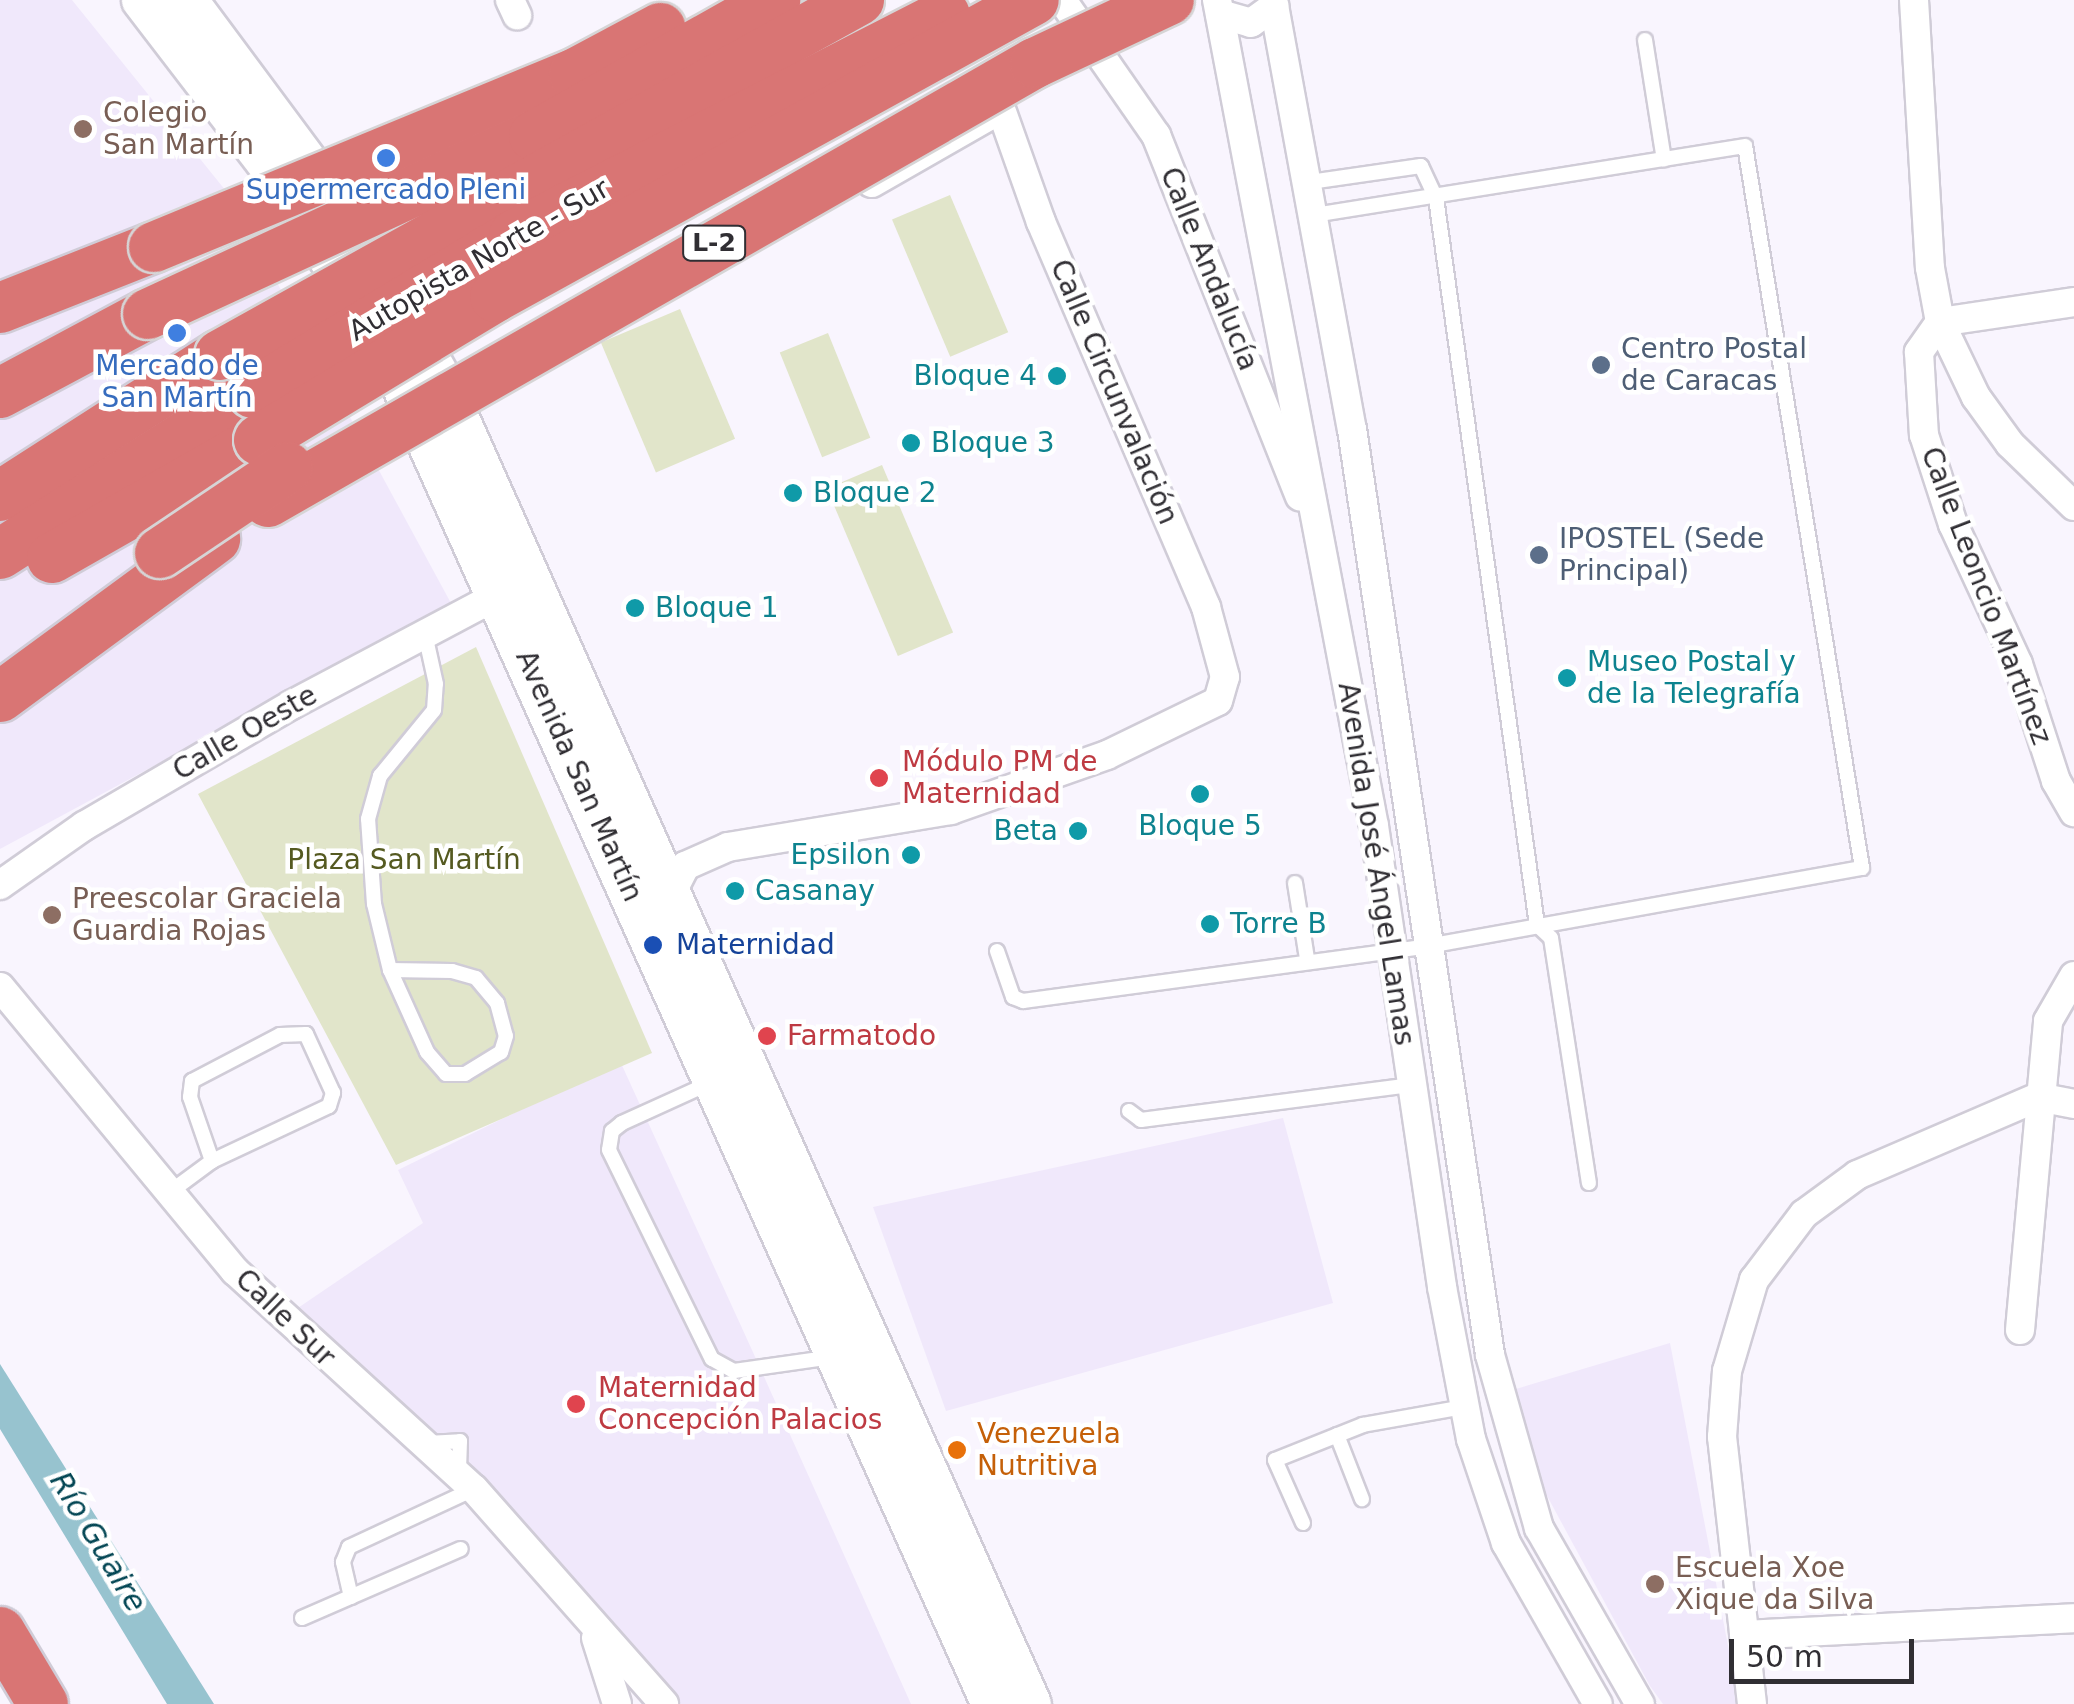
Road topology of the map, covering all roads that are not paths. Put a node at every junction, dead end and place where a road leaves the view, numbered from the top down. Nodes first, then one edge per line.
1 (142, 0) edge
2 (187, 0) edge
3 (713, 0) edge
4 (772, 0) edge
5 (859, 0) edge
6 (977, 0) edge
7 (1022, 0) edge
8 (1034, 0) edge
9 (1062, 0) edge
10 (1169, 0) edge
11 (1914, 0) edge
12 (1274, 3) edge
13 (1218, 7) edge
14 (1645, 40) dead end
15 (804, 79) dead end
16 (1001, 109) junction
17 (762, 149) junction
18 (1664, 160) junction
19 (1310, 182) junction
20 (1436, 198) junction
21 (1316, 215) junction
22 (154, 247) junction
23 (0, 281) edge
24 (2074, 302) edge
25 (0, 308) edge
26 (148, 314) junction
27 (1940, 322) junction
28 (0, 359) edge
29 (443, 383) junction
30 (0, 392) edge
31 (0, 496) edge
32 (268, 502) junction
33 (2074, 506) edge
34 (160, 553) junction
35 (0, 554) edge
36 (1324, 556) junction
37 (0, 588) edge
38 (499, 595) junction
39 (424, 634) junction
40 (0, 664) edge
41 (0, 698) edge
42 (2074, 812) edge
43 (1295, 883) dead end
44 (0, 884) edge
45 (669, 898) junction
46 (1537, 925) junction
47 (1428, 946) junction
48 (997, 952) dead end
49 (1390, 952) junction
50 (1306, 959) junction
51 (390, 970) junction
52 (2074, 976) edge
53 (0, 986) edge
54 (715, 1081) junction
55 (1412, 1086) junction
56 (2038, 1097) junction
57 (2074, 1104) edge
58 (1129, 1111) dead end
59 (212, 1161) junction
60 (1589, 1182) dead end
61 (170, 1192) junction
62 (2020, 1330) dead end
63 (832, 1357) junction
64 (1464, 1407) junction
65 (1337, 1435) junction
66 (467, 1482) junction
67 (1362, 1498) dead end
68 (1303, 1523) dead end
69 (461, 1548) dead end
70 (352, 1597) junction
71 (302, 1618) dead end
72 (2074, 1618) edge
73 (592, 1627) junction
74 (0, 1632) edge
75 (1744, 1635) junction
76 (43, 1704) edge
77 (618, 1704) edge
78 (664, 1704) edge
79 (992, 1704) edge
80 (1031, 1704) edge
81 (1598, 1704) edge
82 (1640, 1704) edge
83 (1752, 1704) edge

1 - 38 main road, Avenida San Martín
2 - 29 main road, Avenida San Martín
3 - 22 highway, bridge
4 - 15 street
4 - 26 highway, bridge
5 - 31 highway, Autopista Norte - Sur, bridge
6 - 35 highway, Autopista Norte - Sur, bridge
7 - 16 street
8 - 17 highway, L-2, bridge
9 - 36 street, Calle Andalucía
10 - 32 highway, L-2, bridge
11 - 27 street
12 - 13 street
12 - 19 street, Avenida José Ángel Lamas
13 - 36 street, Avenida José Ángel Lamas
14 - 18 lane
16 - 29 street
16 - 45 street, Calle Circunvalación
17 - 34 highway, L-2, bridge
17 - 37 highway, L-2, bridge
18 - 20 lane
18 - 46 lane
19 - 20 lane
19 - 21 street, Avenida José Ángel Lamas
20 - 21 lane
20 - 46 lane
21 - 47 street, Avenida José Ángel Lamas
22 - 23 highway
22 - 25 highway
24 - 27 street
26 - 28 highway
26 - 30 highway
27 - 33 street
27 - 42 street, Calle Leoncio Martínez
29 - 45 main road, Avenida San Martín
32 - 34 highway, L-2, bridge
32 - 41 highway
34 - 40 highway
36 - 49 street, Avenida José Ángel Lamas
38 - 39 street, Calle Oeste
38 - 54 main road, Avenida San Martín
39 - 44 street, Calle Oeste
39 - 51 lane
43 - 50 lane
45 - 80 main road, Avenida San Martín
46 - 47 lane
46 - 60 lane
47 - 49 lane
47 - 82 street, Avenida José Ángel Lamas
48 - 50 lane
49 - 50 lane
49 - 55 street, Avenida José Ángel Lamas
51 - 51 lane
52 - 56 street
53 - 61 street, Calle Sur
54 - 63 main road, Avenida San Martín
54 - 63 lane
55 - 58 lane
55 - 64 street, Avenida José Ángel Lamas
56 - 57 street
56 - 62 street
56 - 75 street
59 - 59 lane
59 - 61 lane
61 - 66 street, Calle Sur
63 - 79 main road, Avenida San Martín
64 - 65 lane
64 - 81 street, Avenida José Ángel Lamas
65 - 67 lane
65 - 68 lane
66 - 70 lane
66 - 73 street, Calle Sur
69 - 70 lane
70 - 71 lane
72 - 75 street
73 - 77 street, Calle Sur
73 - 78 street, Calle Sur
74 - 76 highway
75 - 83 street

